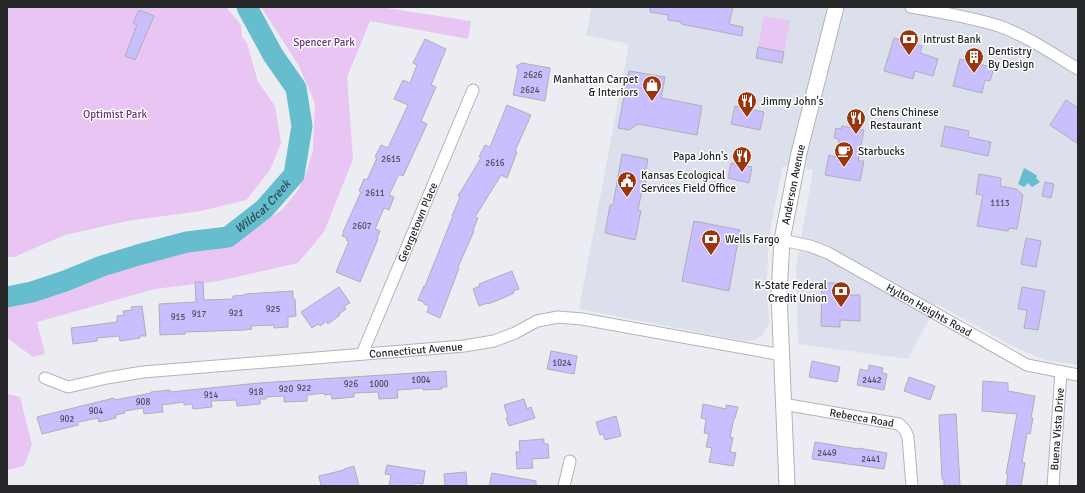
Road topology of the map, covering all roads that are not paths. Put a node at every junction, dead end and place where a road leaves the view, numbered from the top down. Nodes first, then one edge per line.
1 (836, 7) edge
2 (911, 7) edge
3 (1078, 69) edge
4 (473, 90) dead end
5 (782, 240) junction
6 (362, 354) junction
7 (782, 355) junction
8 (1061, 372) junction
9 (1078, 375) edge
10 (45, 378) dead end
11 (783, 404) junction
12 (570, 461) dead end
13 (564, 486) edge
14 (786, 486) edge
15 (912, 486) edge
16 (1052, 486) edge

1 - 5 main road, Anderson Avenue
2 - 3 street
4 - 6 street, Georgetown Place
5 - 7 main road, Anderson Avenue
5 - 8 street, Hylton Heights Road
6 - 7 street, Connecticut Avenue
6 - 10 street, Connecticut Avenue
7 - 11 main road, Anderson Avenue
8 - 9 street, Hylton Heights Road
8 - 16 street, Buena Vista Drive
11 - 14 main road, Anderson Avenue
11 - 15 street, Rebecca Road
12 - 13 street

